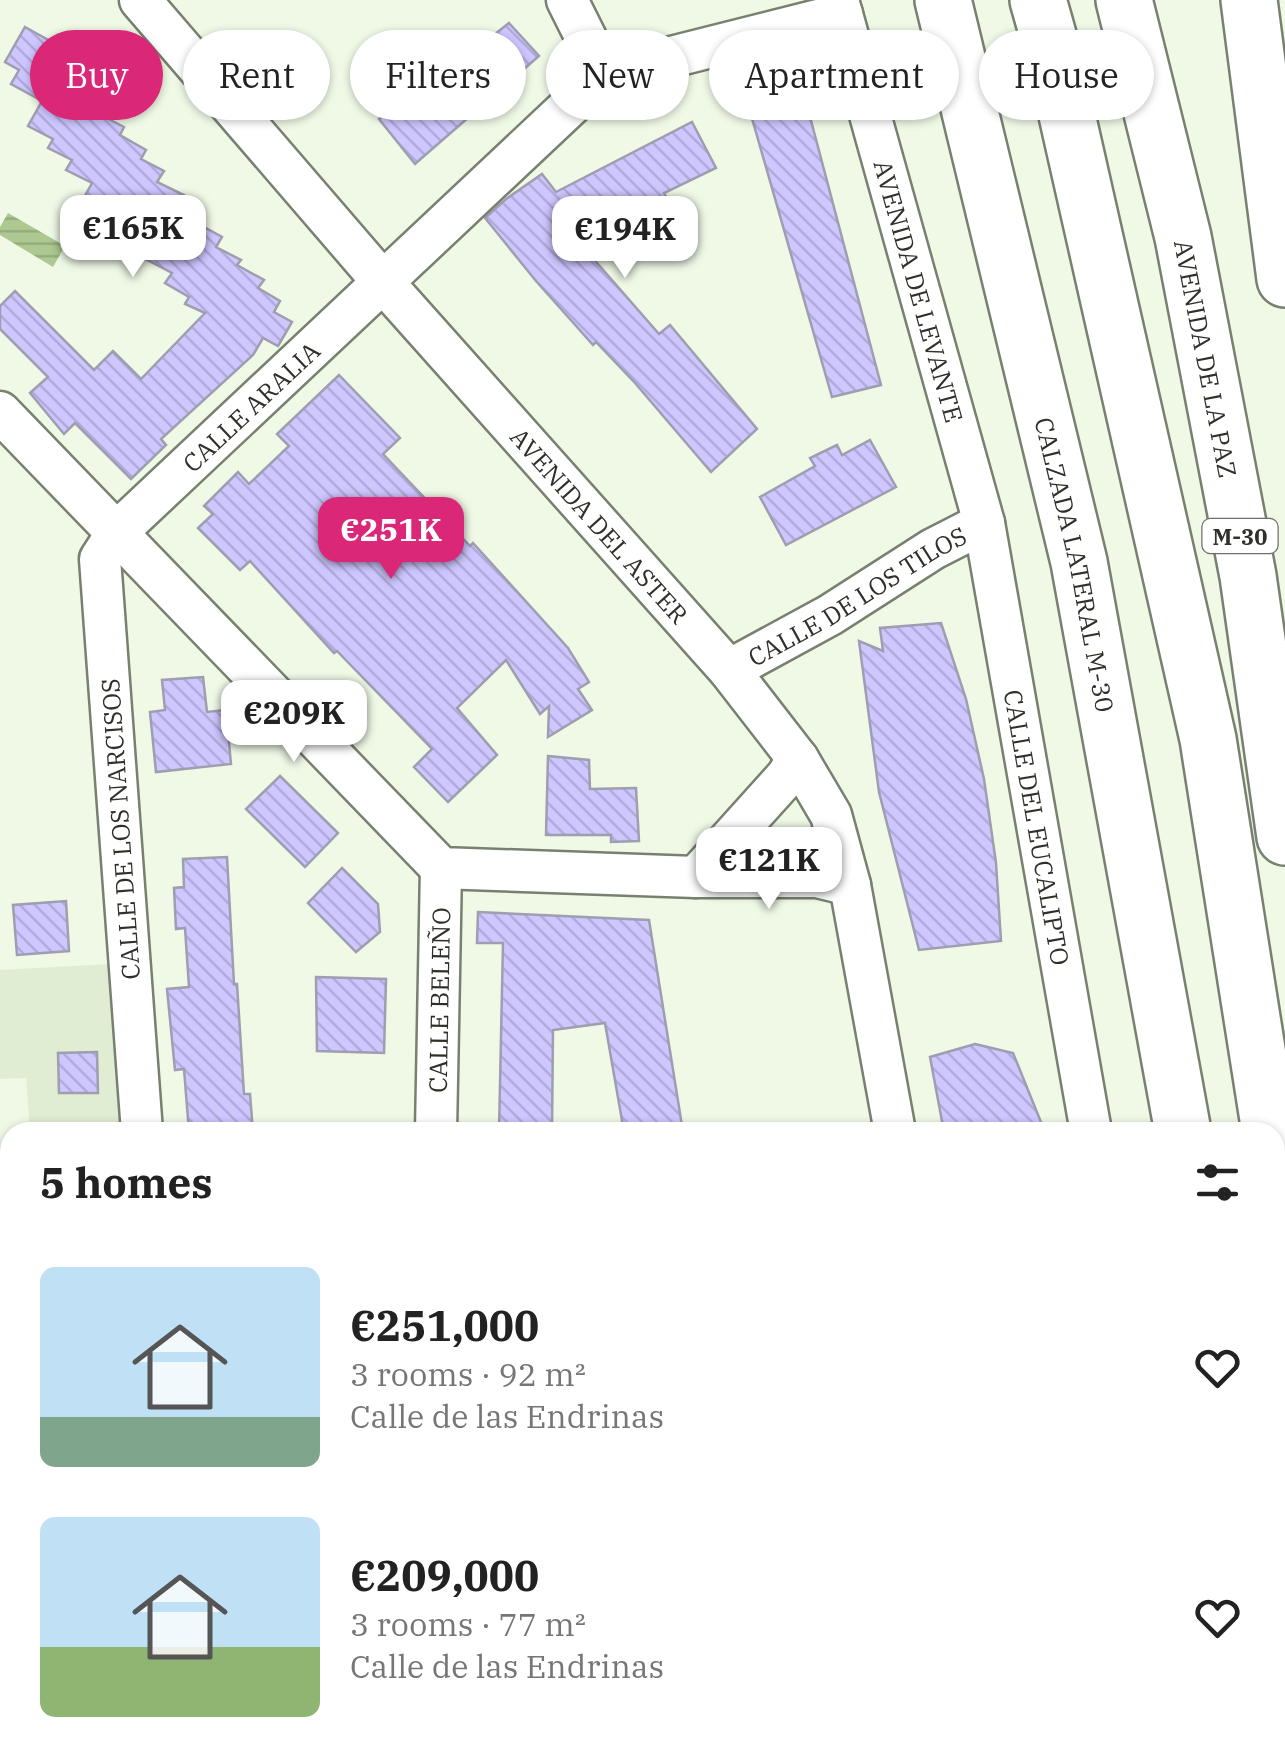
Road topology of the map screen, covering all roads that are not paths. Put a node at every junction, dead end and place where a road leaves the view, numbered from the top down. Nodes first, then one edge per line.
1 (140, 0) edge
2 (567, 0) edge
3 (944, 0) edge
4 (1038, 0) edge
5 (1124, 0) edge
6 (1210, 0) edge
7 (1248, 0) edge
8 (840, 7) edge
9 (582, 30) edge
10 (689, 50) edge
11 (555, 120) edge
12 (1284, 272) edge
13 (382, 281) junction
14 (0, 412) edge
15 (984, 523) junction
16 (118, 531) junction
17 (729, 670) junction
18 (798, 758) junction
19 (1285, 837) edge
20 (442, 868) junction
21 (696, 877) junction
22 (850, 885) junction
23 (141, 1122) edge
24 (436, 1122) edge
25 (893, 1122) edge
26 (1089, 1122) edge
27 (1181, 1122) edge
28 (1268, 1122) edge

1 - 13 street, AVENIDA DEL ASTER
2 - 9 street
3 - 27 highway, CALZADA LATERAL M-30
4 - 28 highway
5 - 19 highway, AVENIDA DE LA PAZ / M-30
6 - 12 highway
7 - 12 highway
8 - 10 street
8 - 15 street, AVENIDA DE LEVANTE
11 - 13 street, CALLE ARALIA
13 - 16 street, CALLE ARALIA
13 - 17 street, AVENIDA DEL ASTER
14 - 16 street
15 - 17 street, CALLE DE LOS TILOS
15 - 26 street, CALLE DEL EUCALIPTO
16 - 20 street
16 - 23 street, CALLE DE LOS NARCISOS
17 - 18 street, AVENIDA DEL ASTER
18 - 21 street
18 - 22 street, AVENIDA DEL ASTER
20 - 21 street
20 - 24 street, CALLE BELEÑO
21 - 22 street
22 - 25 street, AVENIDA DEL ASTER

